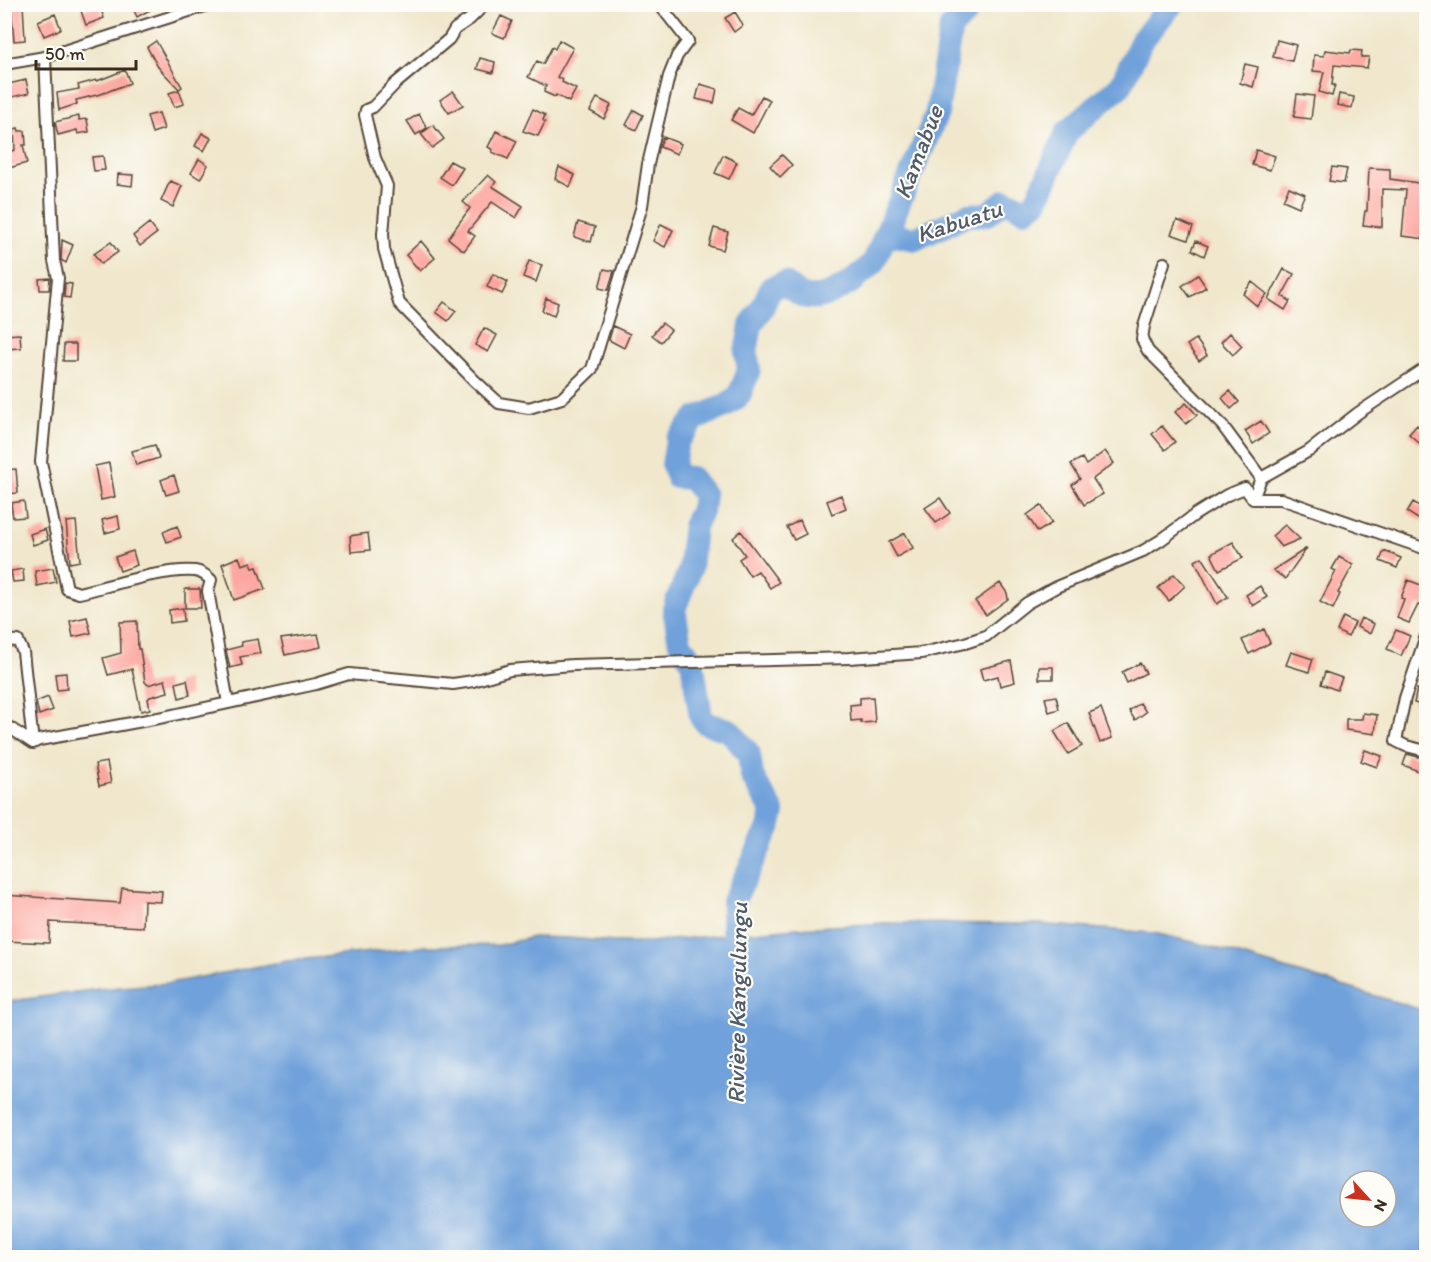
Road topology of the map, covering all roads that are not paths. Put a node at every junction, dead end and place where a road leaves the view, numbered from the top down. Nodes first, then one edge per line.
1 (211, 4) edge
2 (485, 4) edge
3 (659, 4) edge
4 (45, 57) junction
5 (4, 64) edge
6 (1164, 263) dead end
7 (1426, 368) edge
8 (1261, 478) junction
9 (1253, 499) junction
10 (1426, 549) edge
11 (1426, 636) edge
12 (4, 640) edge
13 (1421, 663) edge
14 (228, 703) junction
15 (4, 724) edge
16 (33, 743) junction
17 (1426, 751) edge

1 - 4 street
2 - 3 street
4 - 5 street
4 - 14 street
6 - 8 street
7 - 8 street
8 - 9 street
9 - 10 street
9 - 14 street
11 - 13 street
12 - 16 street
13 - 17 street
14 - 16 street
15 - 16 street

